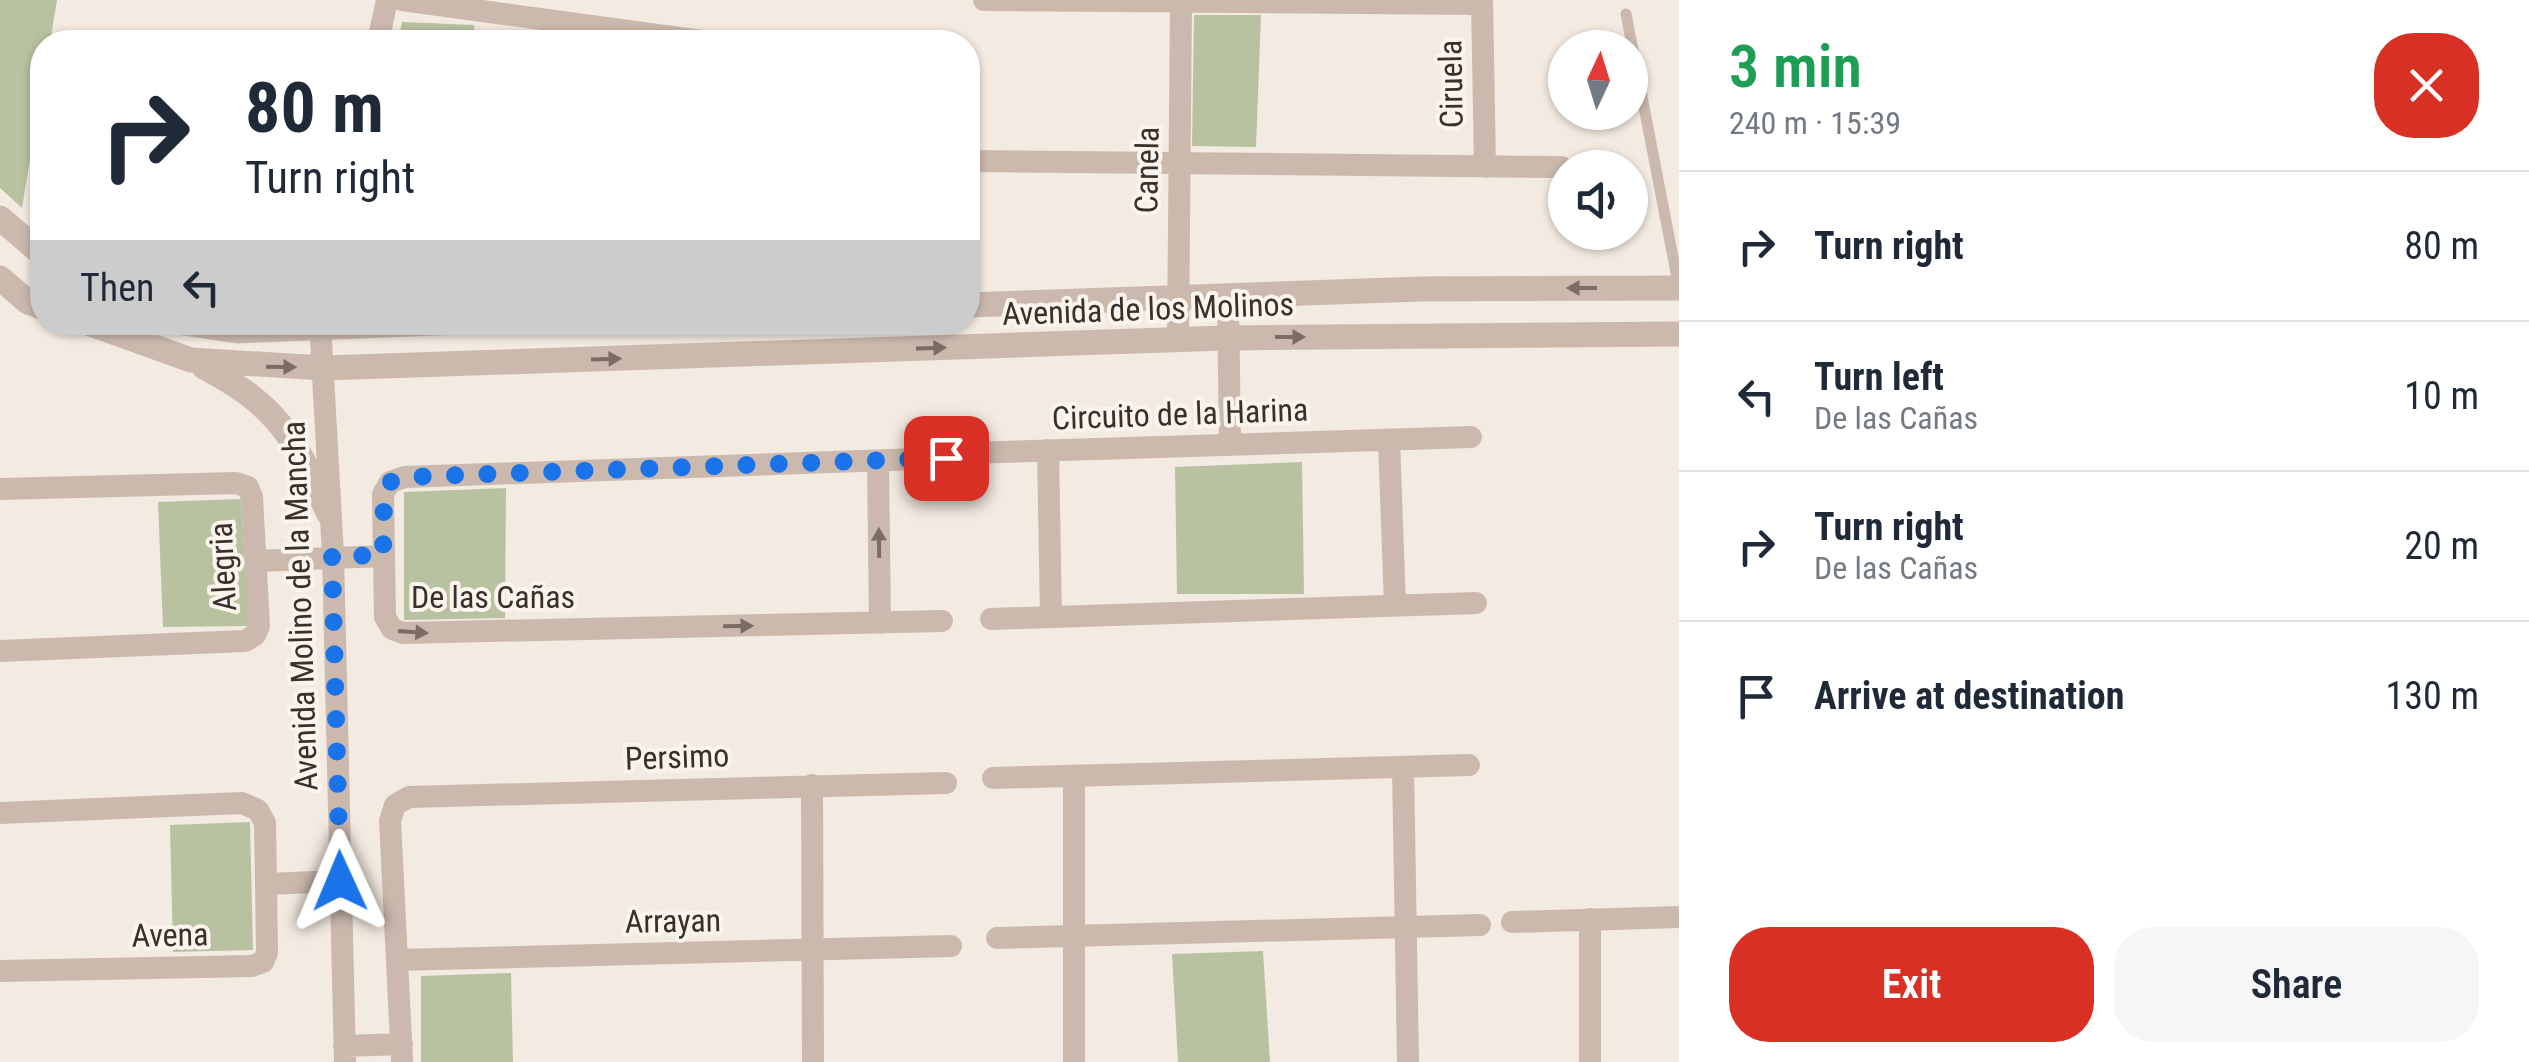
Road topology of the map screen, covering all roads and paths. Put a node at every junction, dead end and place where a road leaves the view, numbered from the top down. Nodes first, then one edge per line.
1 (387, 0) edge
2 (402, 0) edge
3 (984, 0) edge
4 (1181, 2) edge
5 (1482, 2) edge
6 (1626, 14) dead end
7 (381, 30) edge
8 (621, 30) edge
9 (980, 161) edge
10 (1180, 163) junction
11 (1486, 166) junction
12 (1548, 167) edge
13 (0, 218) edge
14 (30, 244) edge
15 (0, 278) edge
16 (1679, 288) edge
17 (1228, 296) junction
18 (1179, 297) junction
19 (30, 303) edge
20 (980, 305) edge
21 (1679, 334) edge
22 (121, 335) edge
23 (320, 335) edge
24 (1226, 338) junction
25 (1178, 340) junction
26 (191, 360) junction
27 (324, 368) junction
28 (1471, 438) dead end
29 (1389, 440) junction
30 (1230, 445) junction
31 (1048, 450) junction
32 (973, 453) dead end
33 (946, 458) dead end
34 (878, 462) junction
35 (0, 489) edge
36 (328, 514) junction
37 (332, 555) junction
38 (383, 556) junction
39 (257, 561) junction
40 (1476, 603) dead end
41 (1395, 605) junction
42 (1051, 617) junction
43 (991, 619) dead end
44 (942, 622) dead end
45 (880, 624) junction
46 (0, 651) edge
47 (1470, 765) dead end
48 (1403, 767) junction
49 (1074, 776) junction
50 (993, 778) dead end
51 (946, 783) dead end
52 (812, 786) junction
53 (0, 813) edge
54 (340, 881) junction
55 (266, 884) junction
56 (1679, 916) edge
57 (1590, 919) junction
58 (1512, 922) dead end
59 (1480, 925) dead end
60 (1406, 927) junction
61 (1074, 936) junction
62 (997, 938) dead end
63 (951, 946) dead end
64 (813, 950) junction
65 (397, 960) junction
66 (0, 971) edge
67 (402, 1053) edge
68 (345, 1054) edge
69 (813, 1062) edge
70 (1074, 1062) edge
71 (1408, 1062) edge
72 (1590, 1062) edge

1 - 7 street
2 - 8 street
3 - 4 street
4 - 5 street
4 - 10 street, Canela
5 - 11 street, Ciruela
6 - 16 lane
9 - 10 street
10 - 11 street
10 - 18 street, Canela
11 - 12 street
13 - 14 street
15 - 19 street
16 -> 17 street, Avenida de los Molinos
17 - 18 street, Avenida de los Molinos
17 - 24 street
18 - 20 street, Avenida de los Molinos
18 - 25 street, Canela
24 -> 21 street, Avenida de los Molinos
22 - 26 street, Avenida de los Molinos
23 - 27 street, Avenida Molino de la Mancha
24 - 25 street, Avenida de los Molinos
24 - 30 street
27 -> 25 street, Avenida de los Molinos
26 -> 27 street, Avenida de los Molinos
26 - 36 street
27 - 36 street, Avenida Molino de la Mancha
28 - 29 street, Circuito de la Harina
29 - 30 street, Circuito de la Harina
29 - 41 street
30 - 31 street, Circuito de la Harina
31 - 32 street, Circuito de la Harina
31 - 42 street
33 - 34 street, De las Cañas
34 - 38 street, De las Cañas
45 -> 34 street
35 - 39 street, Alegria
36 - 37 street, Avenida Molino de la Mancha
37 - 38 street
37 - 39 street
37 - 54 street, Avenida Molino de la Mancha
38 -> 45 street, De las Cañas
39 - 46 street, Alegria
40 - 41 street
41 - 42 street
42 - 43 street
44 - 45 street, De las Cañas
47 - 48 street
48 - 49 street
48 - 60 street
49 - 50 street
49 - 61 street
51 - 52 street, Persimo
52 - 64 street
52 - 65 street, Persimo
53 - 55 street, Avena
54 - 55 street
54 - 68 street, Avenida Molino de la Mancha
55 - 66 street, Avena
56 - 57 street
57 - 58 street
57 - 72 street
59 - 60 street
60 - 61 street
60 - 71 street
61 - 62 street
61 - 70 street
63 - 64 street, Arrayan
64 - 65 street, Arrayan
64 - 69 street
65 - 67 street
67 - 68 street

